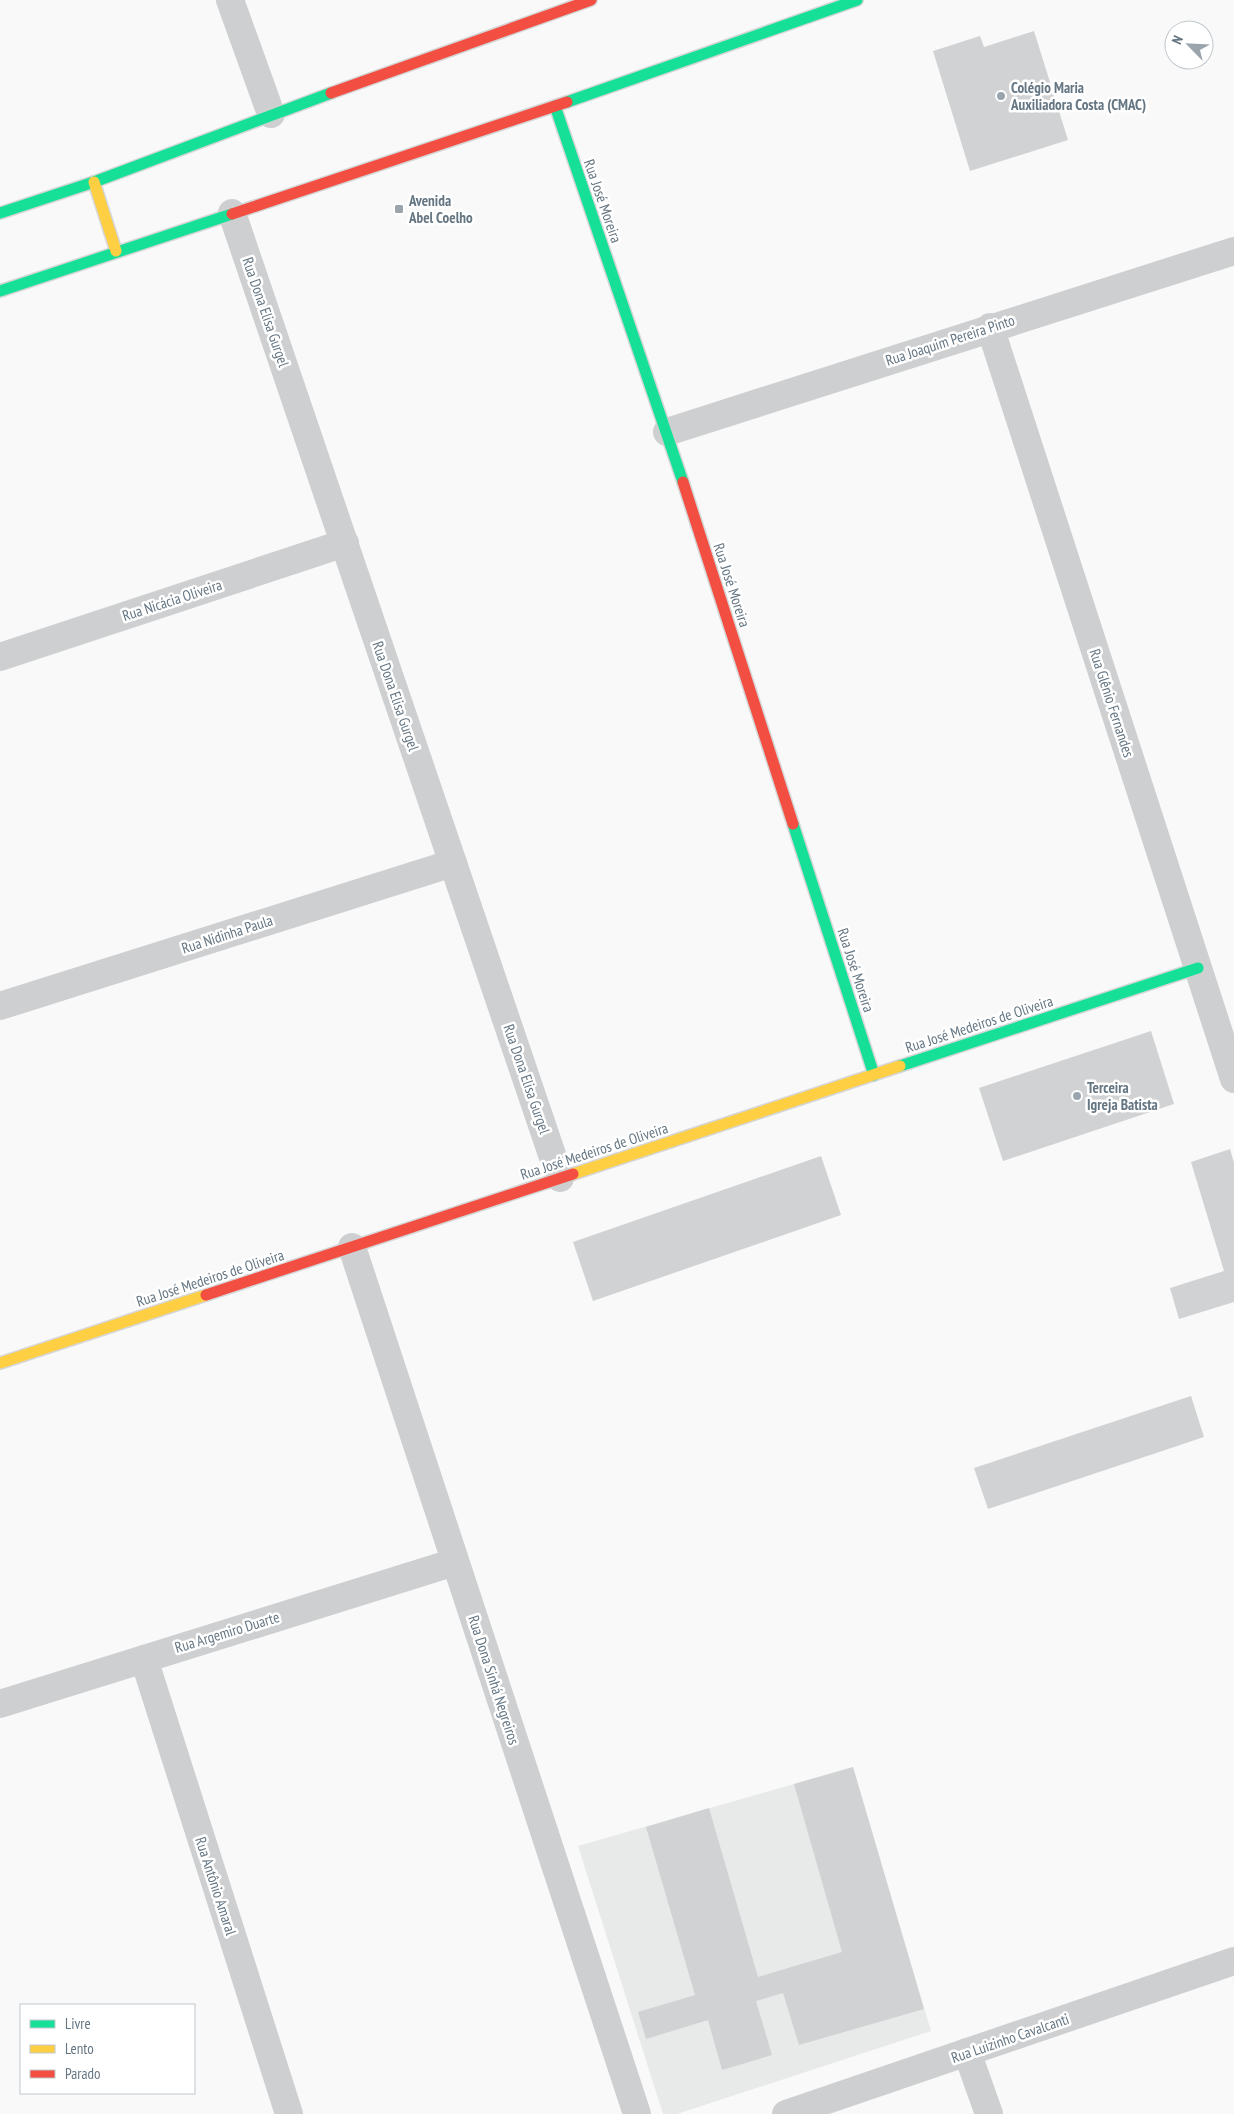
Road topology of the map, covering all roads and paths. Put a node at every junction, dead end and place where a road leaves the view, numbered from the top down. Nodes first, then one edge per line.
1 (230, 0) edge
2 (591, 0) edge
3 (857, 0) edge
4 (555, 106) junction
5 (271, 114) junction
6 (94, 182) junction
7 (0, 213) edge
8 (232, 214) junction
9 (116, 251) junction
10 (1234, 251) edge
11 (0, 291) edge
12 (990, 328) junction
13 (666, 432) junction
14 (345, 543) junction
15 (0, 657) edge
16 (453, 863) junction
17 (1198, 968) junction
18 (0, 1006) edge
19 (874, 1074) junction
20 (1234, 1079) edge
21 (560, 1178) junction
22 (352, 1247) junction
23 (0, 1363) edge
24 (455, 1562) junction
25 (144, 1658) junction
26 (0, 1704) edge
27 (1234, 1961) edge
28 (967, 2052) junction
29 (289, 2114) edge
30 (637, 2114) edge
31 (786, 2114) edge
32 (989, 2114) edge

1 - 5 street
2 - 5 street
3 - 4 street
4 - 8 street
4 - 13 street, Rua José Moreira
5 - 6 street
6 - 7 street
6 - 9 street
8 - 9 street
8 - 14 street, Rua Dona Elisa Gurgel
9 - 11 street
10 - 12 street, Rua Joaquim Pereira Pinto
12 - 13 street, Rua Joaquim Pereira Pinto
12 - 17 street, Rua Glênio Fernandes
13 - 19 street, Rua José Moreira
14 - 15 street, Rua Nicácia Oliveira
14 - 16 street, Rua Dona Elisa Gurgel
16 - 18 street, Rua Nidinha Paula
16 - 21 street, Rua Dona Elisa Gurgel
17 - 19 street, Rua José Medeiros de Oliveira
17 - 20 street, Rua Glênio Fernandes
19 - 21 street, Rua José Medeiros de Oliveira
21 - 22 street, Rua José Medeiros de Oliveira
22 - 23 street, Rua José Medeiros de Oliveira
22 - 24 street, Rua Dona Sinhá Negreiros
24 - 25 street, Rua Argemiro Duarte
24 - 30 street, Rua Dona Sinhá Negreiros
25 - 26 street, Rua Argemiro Duarte
25 - 29 street, Rua Antônio Amaral
27 - 28 street, Rua Luizinho Cavalcanti
28 - 31 street, Rua Luizinho Cavalcanti
28 - 32 street

